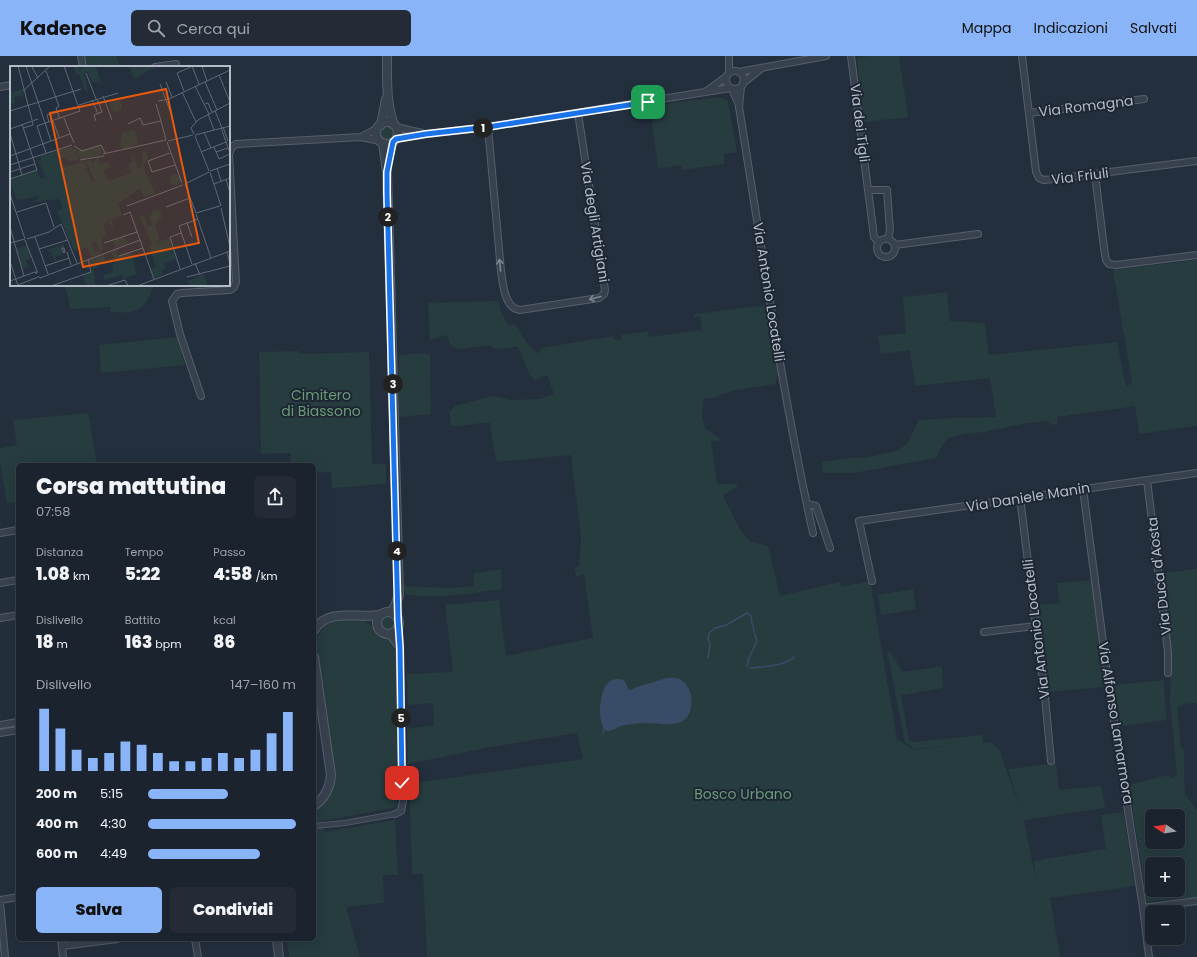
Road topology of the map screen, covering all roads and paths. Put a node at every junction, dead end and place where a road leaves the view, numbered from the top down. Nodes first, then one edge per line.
1 (81, 56) edge
2 (387, 56) edge
3 (730, 56) edge
4 (826, 56) edge
5 (851, 56) edge
6 (1022, 56) edge
7 (176, 64) dead end
8 (83, 66) edge
9 (162, 66) edge
10 (765, 66) junction
11 (738, 72) junction
12 (728, 75) junction
13 (10, 85) edge
14 (742, 85) junction
15 (0, 87) edge
16 (731, 88) junction
17 (388, 89) junction
18 (704, 92) junction
19 (1144, 99) dead end
20 (739, 107) junction
21 (578, 113) junction
22 (1029, 113) junction
23 (379, 126) junction
24 (395, 126) junction
25 (488, 127) junction
26 (426, 134) junction
27 (361, 137) junction
28 (395, 140) junction
29 (382, 142) junction
30 (231, 145) edge
31 (1197, 162) edge
32 (230, 172) edge
33 (387, 172) junction
34 (1095, 174) junction
35 (868, 190) junction
36 (978, 234) dead end
37 (888, 239) junction
38 (878, 242) junction
39 (895, 245) junction
40 (1197, 255) edge
41 (201, 396) dead end
42 (1197, 473) edge
43 (1146, 480) junction
44 (1084, 489) junction
45 (1020, 498) junction
46 (807, 504) junction
47 (16, 530) edge
48 (0, 533) edge
49 (813, 533) dead end
50 (830, 548) dead end
51 (16, 580) edge
52 (872, 581) dead end
53 (0, 583) edge
54 (398, 599) junction
55 (391, 612) junction
56 (16, 615) edge
57 (380, 616) junction
58 (361, 617) junction
59 (0, 618) edge
60 (399, 621) junction
61 (377, 625) junction
62 (1036, 626) junction
63 (316, 628) edge
64 (984, 632) dead end
65 (390, 634) junction
66 (400, 648) junction
67 (316, 671) edge
68 (1168, 673) dead end
69 (16, 722) edge
70 (0, 725) edge
71 (16, 730) edge
72 (0, 733) edge
73 (1051, 761) dead end
74 (316, 804) edge
75 (395, 814) joint
76 (316, 826) edge
77 (16, 897) edge
78 (0, 901) edge
79 (1197, 901) edge
80 (1143, 908) junction
81 (61, 941) edge
82 (101, 941) edge
83 (195, 941) edge
84 (277, 941) edge
85 (62, 946) junction
86 (5, 957) edge
87 (62, 957) edge
88 (198, 957) edge
89 (279, 957) edge
90 (1149, 957) edge

1 - 8 street
2 - 17 street
3 - 11 street
3 - 12 street
4 - 10 street
5 - 35 street, Via dei Tigli
6 - 22 street, Via Friuli
7 - 9 street
10 - 11 street
10 - 14 street
11 - 12 street
11 - 14 street
12 - 16 street
12 - 18 street
13 - 15 street
14 - 16 street
14 - 20 street, Via Antonio Locatelli
16 - 18 street
16 - 20 street, Via Antonio Locatelli
17 - 23 street
17 - 24 street
18 - 21 street
19 - 22 street, Via Romagna
20 - 46 street, Via Antonio Locatelli
21 - 25 street
21 -> 25 street, Via degli Artigiani
22 - 34 street, Via Friuli
23 - 24 street
23 - 27 street
23 - 29 street
24 - 26 street
24 - 28 street
25 - 26 street
26 - 28 street
27 - 29 street
27 - 30 street
28 - 29 street
28 - 33 street
29 - 33 street
31 - 34 street, Via Friuli
32 - 41 street
33 - 54 street
34 - 40 street
35 - 37 street
35 - 38 street, Via dei Tigli
36 - 39 street
37 - 38 street
37 - 39 street
38 - 39 street, Via dei Tigli
42 - 43 street, Via Daniele Manin
43 - 44 street, Via Daniele Manin
43 - 68 street, Via Duca d'Aosta
44 - 45 street, Via Daniele Manin
44 - 80 street, Via Alfonso Lamarmora
45 - 52 street, Via Daniele Manin
45 - 62 street, Via Antonio Locatelli
46 - 49 street, Via Antonio Locatelli
46 - 50 street
47 - 48 street
51 - 53 street
54 - 55 street
54 - 60 street
55 - 57 street
55 - 60 street
56 - 59 street
57 - 58 street
57 - 61 street
58 - 61 street
58 - 63 street
60 - 65 street
60 - 66 street
61 - 65 street
62 - 64 street
62 - 73 street, Via Antonio Locatelli
65 - 66 street
66 - 75 street
67 - 74 street
69 - 70 street
71 - 72 street
75 - 76 street
77 - 78 street
78 - 86 street
79 - 80 street
80 - 90 street, Via Alfonso Lamarmora
81 - 85 street
82 - 85 street
83 - 88 street
84 - 89 street
85 - 87 street

